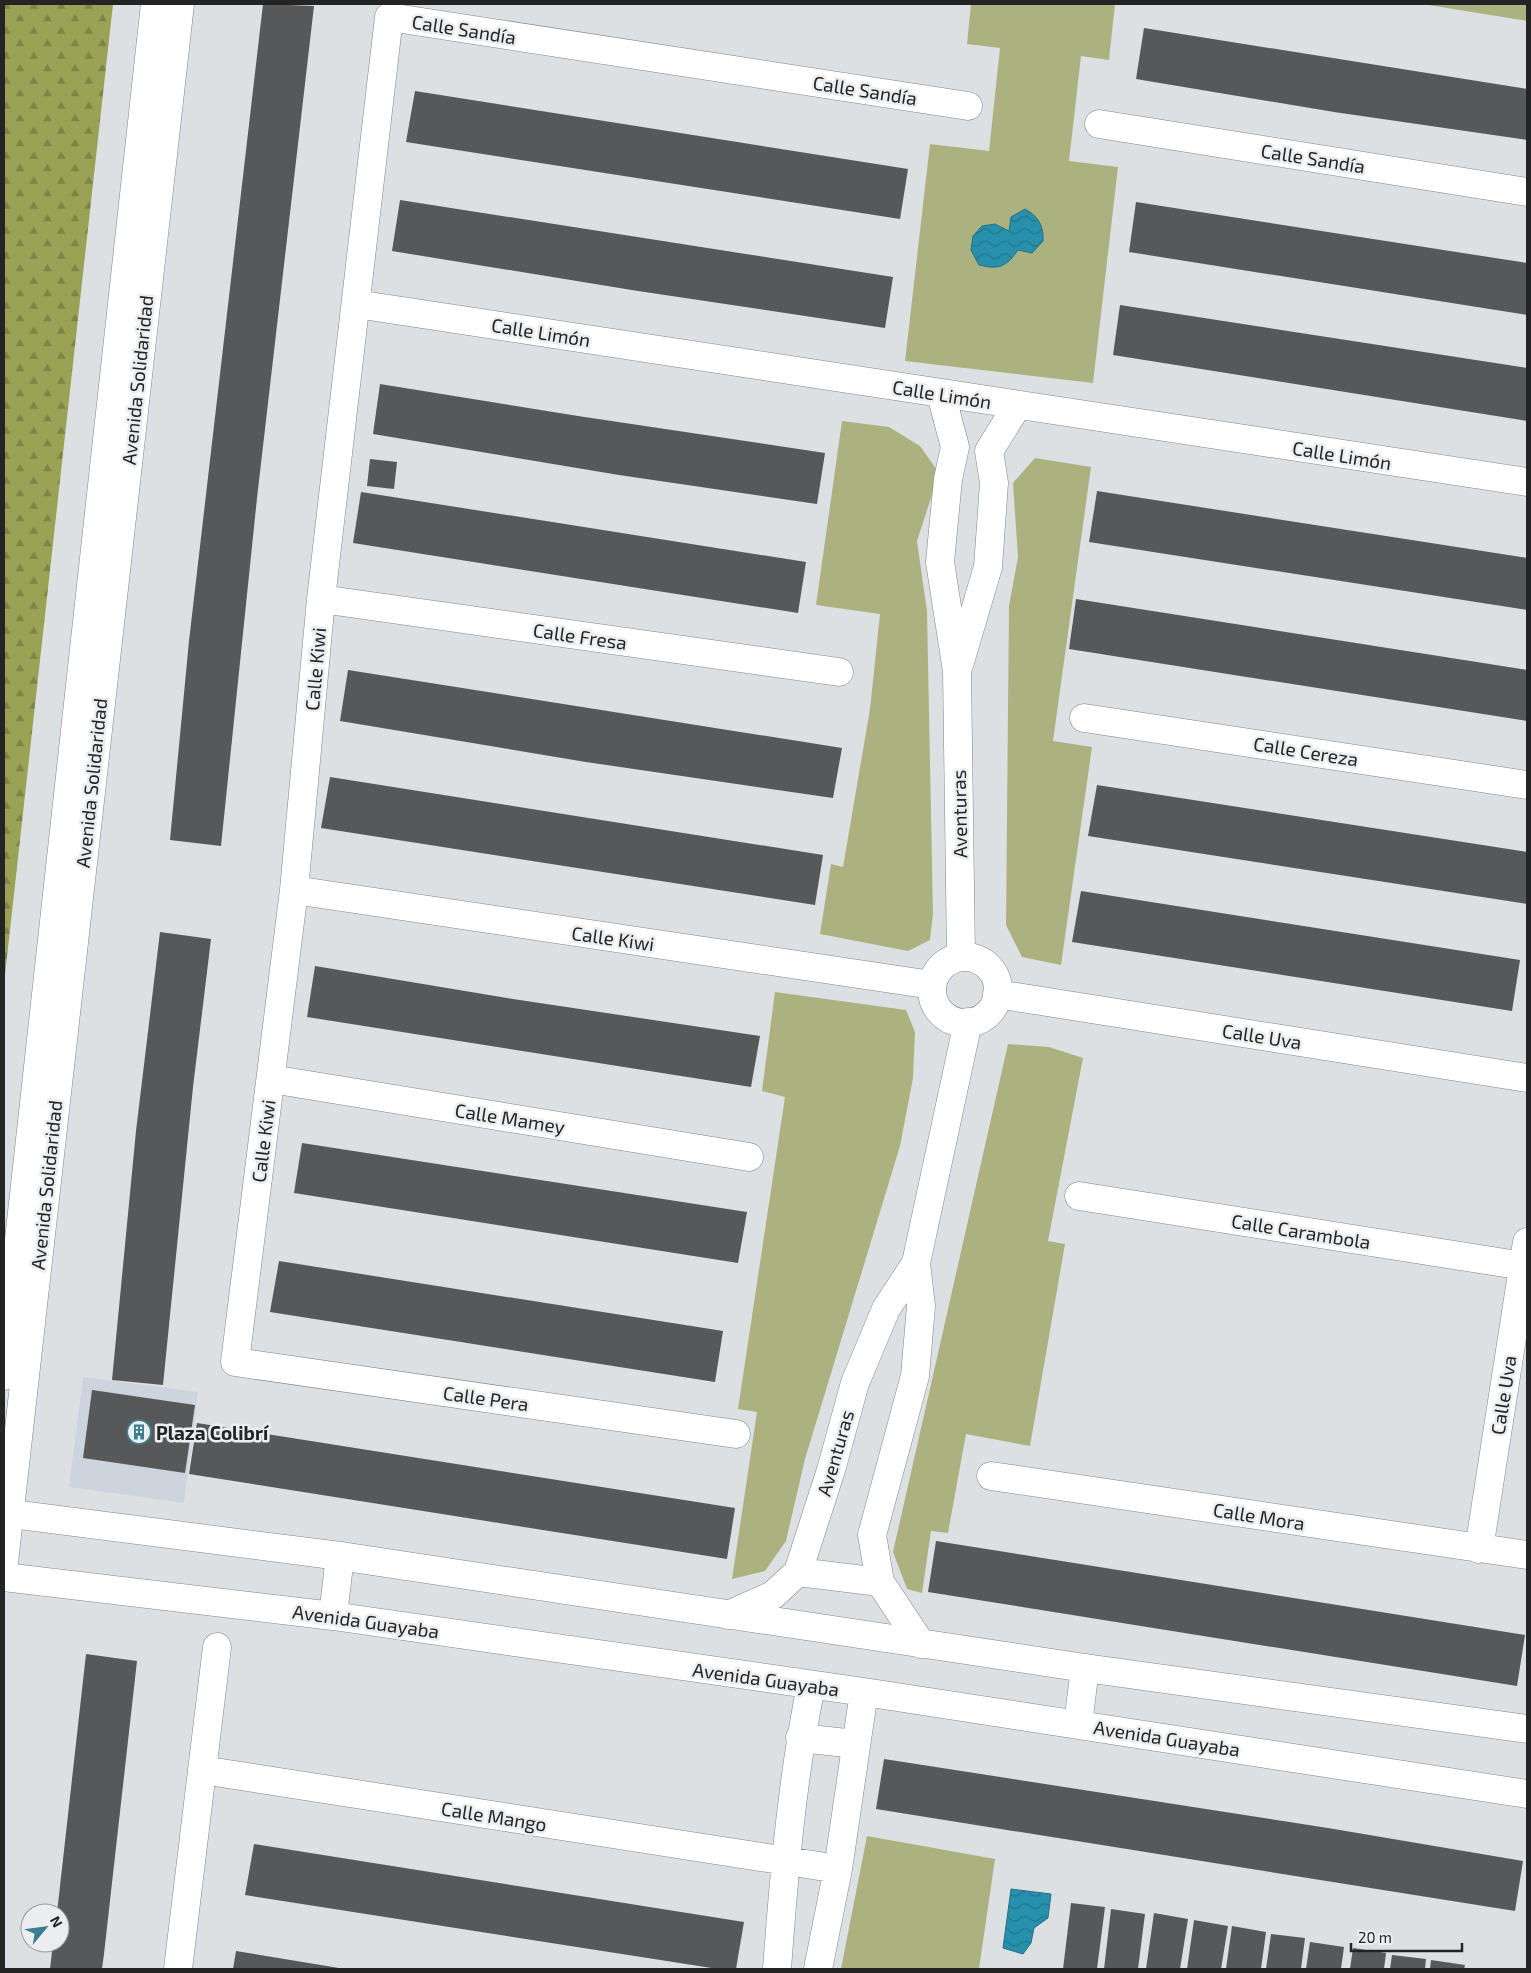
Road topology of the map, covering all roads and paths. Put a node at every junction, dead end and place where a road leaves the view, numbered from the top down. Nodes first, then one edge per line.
1 (155, 4) edge
2 (180, 4) edge
3 (968, 106) dead end
4 (1099, 124) dead end
5 (1527, 192) edge
6 (356, 304) junction
7 (941, 394) junction
8 (1017, 406) junction
9 (955, 447) junction
10 (338, 448) joint
11 (989, 451) junction
12 (1527, 482) edge
13 (321, 599) junction
14 (957, 671) junction
15 (839, 672) dead end
16 (1084, 718) dead end
17 (1527, 785) edge
18 (294, 890) junction
19 (961, 957) junction
20 (932, 985) junction
21 (997, 994) junction
22 (968, 1022) junction
23 (1527, 1078) edge
24 (271, 1080) junction
25 (748, 1157) dead end
26 (1078, 1196) dead end
27 (1525, 1254) edge
28 (916, 1263) junction
29 (236, 1362) joint
30 (4, 1376) edge
31 (736, 1434) dead end
32 (991, 1476) dead end
33 (6, 1514) edge
34 (1479, 1549) junction
35 (1527, 1555) edge
36 (340, 1556) junction
37 (4, 1562) edge
38 (798, 1572) junction
39 (4, 1576) edge
40 (880, 1582) junction
41 (728, 1615) junction
42 (333, 1616) junction
43 (921, 1644) junction
44 (217, 1647) dead end
45 (1085, 1668) junction
46 (811, 1686) junction
47 (864, 1692) junction
48 (1078, 1724) junction
49 (1527, 1729) edge
50 (800, 1738) junction
51 (856, 1744) junction
52 (202, 1770) junction
53 (1527, 1794) edge
54 (785, 1861) junction
55 (838, 1869) junction
56 (178, 1969) edge
57 (777, 1969) edge
58 (818, 1969) edge

1 - 30 street, Avenida Solidaridad
2 - 33 street, Avenida Solidaridad
3 - 6 street, Calle Sandía
4 - 5 street, Calle Sandía
6 - 7 street, Calle Limón
6 - 10 street, Calle Sandía
7 - 8 street, Calle Limón
7 - 9 street, Aventuras
8 - 11 street
8 - 12 street, Calle Limón
9 - 11 street
9 - 14 street, Aventuras
10 - 13 street, Calle Kiwi
11 - 14 street, Aventuras
13 - 15 street, Calle Fresa
13 - 18 street, Calle Kiwi
14 - 19 street, Aventuras
16 - 17 street, Calle Cereza
18 - 20 street, Calle Kiwi
18 - 24 street, Calle Kiwi
19 - 20 street
19 - 21 street
20 - 22 street
21 - 22 street
21 - 23 street, Calle Uva
22 - 28 street, Aventuras
24 - 25 street, Calle Mamey
24 - 29 street, Calle Kiwi
26 - 27 street, Calle Carambola
27 - 34 street, Calle Uva
28 - 38 street, Aventuras
28 - 40 street, Aventuras
29 - 31 street, Calle Pera
32 - 34 street, Calle Mora
33 - 36 street
33 - 37 street, Avenida Solidaridad
34 - 35 street, Calle Mora
36 - 41 street
36 - 42 street
38 - 40 street
38 - 41 street
39 - 42 street, Avenida Guayaba
40 - 43 street, Aventuras
41 - 43 street
42 - 46 street, Avenida Guayaba
43 - 45 street
44 - 52 street
45 - 48 street
45 - 49 street
46 - 47 street, Avenida Guayaba
46 - 50 street
47 - 48 street, Avenida Guayaba
47 - 51 street
48 - 53 street, Avenida Guayaba
50 - 51 street
50 - 54 street
51 - 55 street
52 - 54 street, Calle Mango
52 - 56 street
54 - 55 street, Calle Mango
54 - 57 street
55 - 58 street

